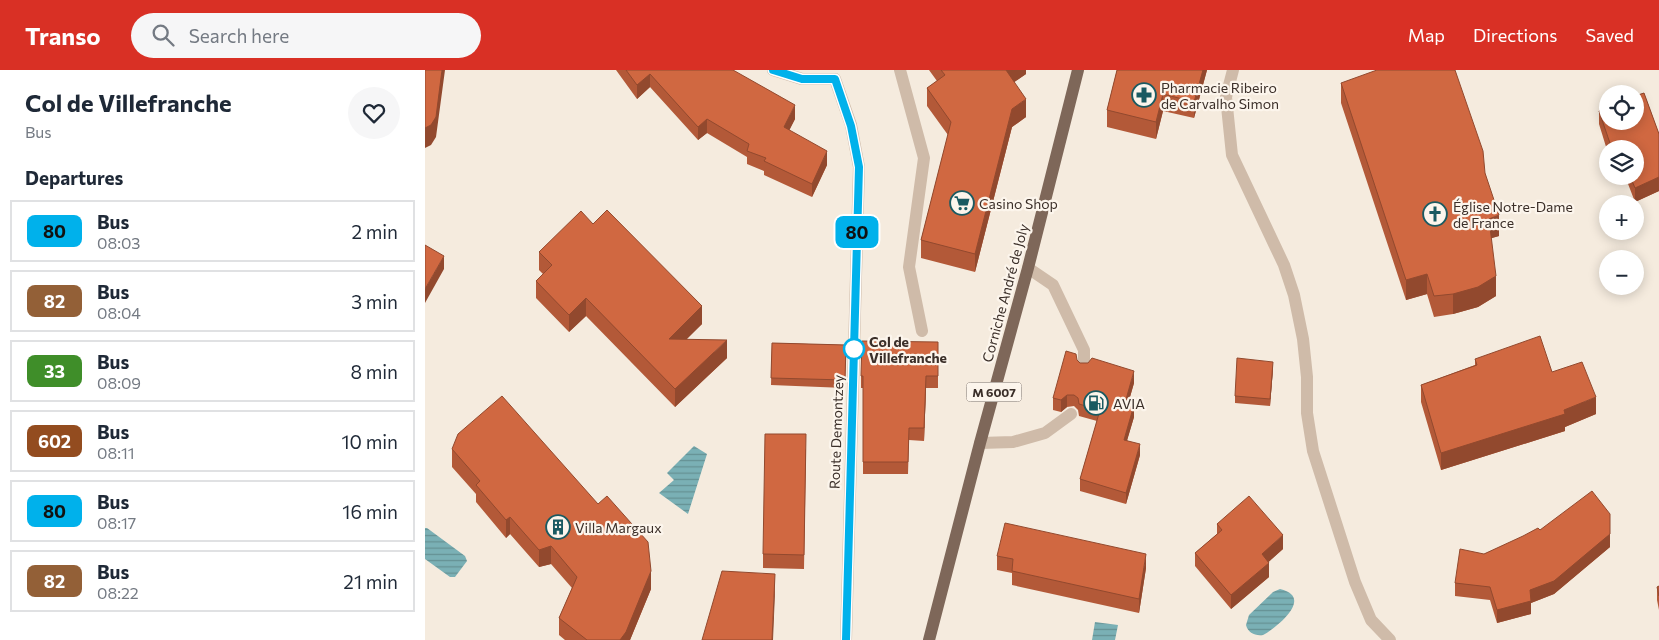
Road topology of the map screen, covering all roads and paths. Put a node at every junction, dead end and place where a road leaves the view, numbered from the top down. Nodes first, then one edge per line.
1 (773, 70) edge
2 (900, 70) edge
3 (1078, 70) edge
4 (1233, 70) edge
5 (837, 75) edge
6 (1028, 268) junction
7 (922, 331) dead end
8 (1085, 368) edge
9 (1071, 414) dead end
10 (980, 443) junction
11 (846, 640) edge
12 (929, 640) edge
13 (1390, 640) edge

1 - 5 street
2 - 7 street
3 - 6 main road, Corniche André de Joly / M 6007
4 - 13 street
5 - 11 street, Route Demontzey
6 - 8 street
6 - 10 main road, Corniche André de Joly / M 6007
9 - 10 street
10 - 12 main road, Corniche André de Joly / M 6007

